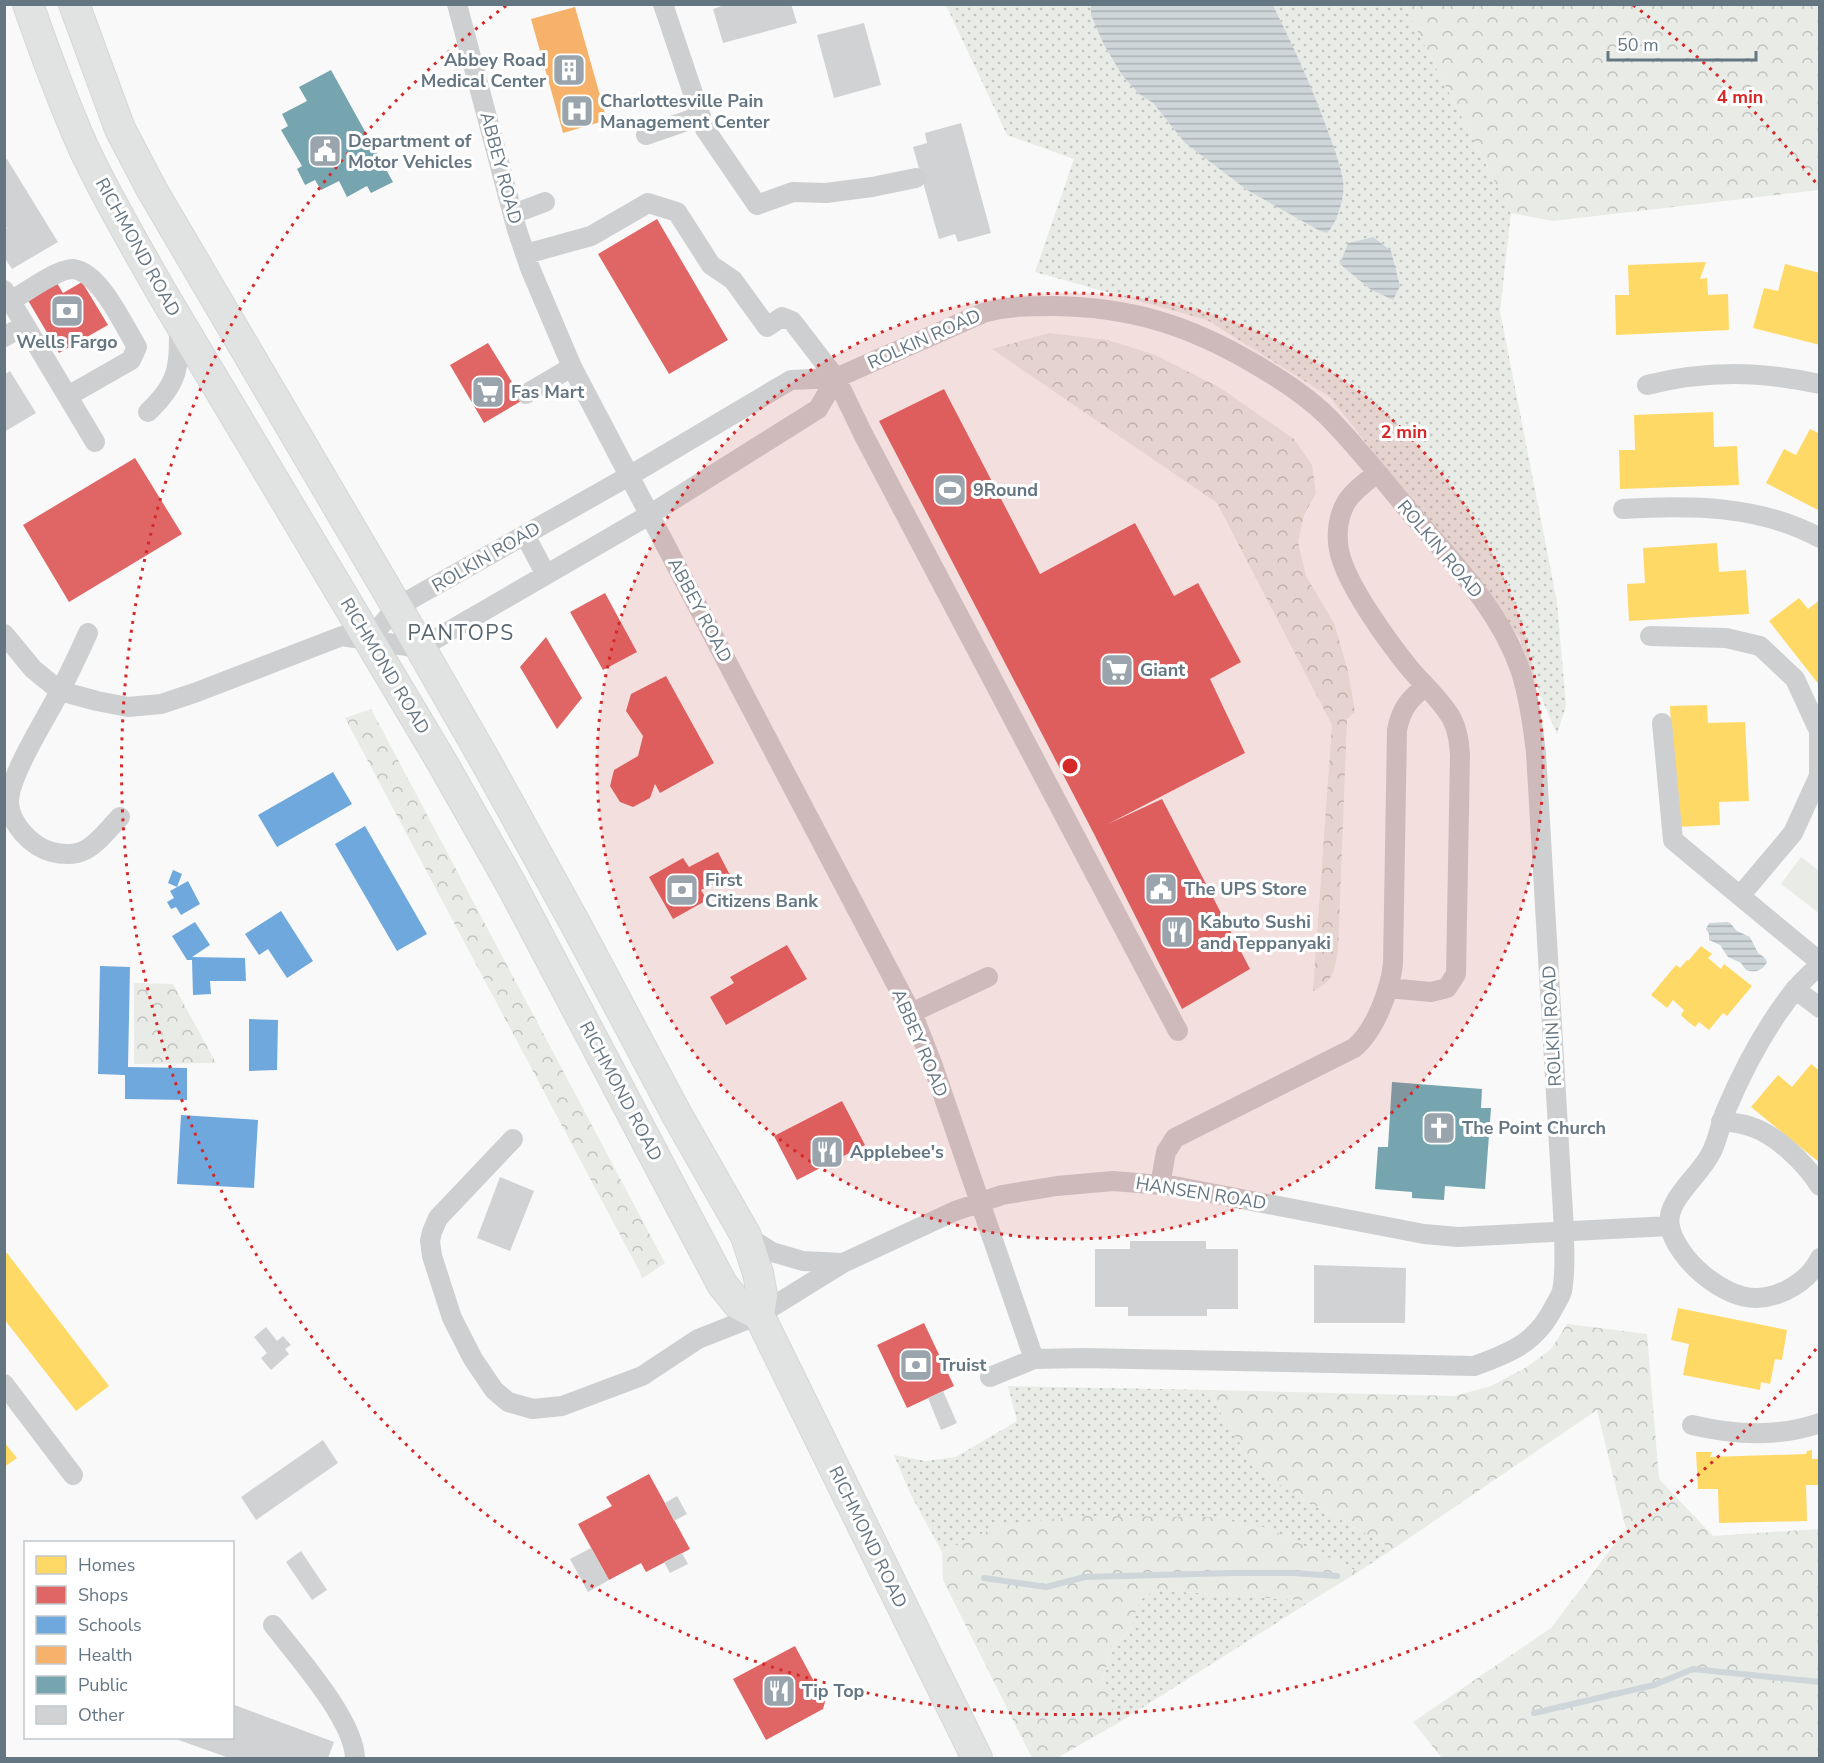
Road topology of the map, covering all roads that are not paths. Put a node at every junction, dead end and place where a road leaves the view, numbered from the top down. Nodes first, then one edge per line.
1 (28, 4) edge
2 (74, 4) edge
3 (458, 4) edge
4 (663, 4) edge
5 (701, 116) junction
6 (646, 135) dead end
7 (915, 178) dead end
8 (545, 202) dead end
9 (513, 214) junction
10 (526, 254) junction
11 (8, 295) edge
12 (179, 321) junction
13 (25, 324) junction
14 (4, 337) edge
15 (572, 367) junction
16 (836, 378) junction
17 (1820, 384) edge
18 (1647, 385) dead end
19 (526, 394) dead end
20 (68, 396) junction
21 (148, 412) dead end
22 (95, 442) dead end
23 (1377, 473) junction
24 (629, 476) junction
25 (1623, 509) dead end
26 (650, 515) junction
27 (525, 535) junction
28 (1820, 538) edge
29 (546, 575) junction
30 (397, 607) junction
31 (88, 633) dead end
32 (4, 634) edge
33 (1650, 636) dead end
34 (369, 639) junction
35 (420, 648) junction
36 (1426, 686) junction
37 (60, 691) junction
38 (1662, 723) dead end
39 (120, 817) dead end
40 (1740, 896) junction
41 (1820, 964) edge
42 (987, 977) dead end
43 (1388, 988) junction
44 (1795, 989) junction
45 (1820, 1008) edge
46 (911, 1013) junction
47 (1178, 1031) dead end
48 (1721, 1121) junction
49 (513, 1139) dead end
50 (1160, 1185) junction
51 (1820, 1186) edge
52 (979, 1202) junction
53 (1670, 1226) junction
54 (1564, 1230) junction
55 (746, 1236) junction
56 (1820, 1258) edge
57 (843, 1263) junction
58 (759, 1315) junction
59 (1034, 1359) junction
60 (990, 1377) dead end
61 (4, 1383) edge
62 (1820, 1423) edge
63 (1692, 1425) dead end
64 (74, 1475) dead end
65 (273, 1624) dead end
66 (355, 1758) edge
67 (977, 1758) edge

1 - 12 highway, RICHMOND ROAD
2 - 30 highway, RICHMOND ROAD
3 - 9 street, ABBEY ROAD
4 - 5 street
5 - 6 street
5 - 7 street
8 - 9 street
9 - 10 street, ABBEY ROAD
10 - 15 street, ABBEY ROAD
10 - 16 street
11 - 13 street
11 - 20 street
12 - 21 street
12 - 34 highway, RICHMOND ROAD
13 - 14 street
13 - 20 street
15 - 19 street
15 - 24 street, ABBEY ROAD
16 - 23 street, ROLKIN ROAD
16 - 24 street, ROLKIN ROAD
16 - 26 street
16 - 47 street
17 - 18 street
20 - 22 street
23 - 36 street
23 - 54 street, ROLKIN ROAD
24 - 26 street, ABBEY ROAD
24 - 27 street, ROLKIN ROAD
25 - 28 street
26 - 29 street
26 - 46 street, ABBEY ROAD
27 - 29 street
27 - 30 street, ROLKIN ROAD
29 - 35 street
30 - 34 street, ROLKIN ROAD
30 - 35 highway, RICHMOND ROAD
31 - 37 street
32 - 37 street
33 - 40 street
34 - 35 street
34 - 37 street
34 - 58 highway, RICHMOND ROAD
35 - 55 highway, RICHMOND ROAD
36 - 43 street
36 - 43 street
37 - 39 street
38 - 40 street
40 - 41 street
41 - 44 street
42 - 46 street
43 - 50 street
44 - 45 street
44 - 48 street
46 - 52 street, ABBEY ROAD
48 - 51 street
48 - 53 street
49 - 58 street, HANSEN ROAD
50 - 52 street, HANSEN ROAD
50 - 54 street, HANSEN ROAD
52 - 57 street, HANSEN ROAD
52 - 59 street, ABBEY ROAD
53 - 54 street, HANSEN ROAD
53 - 56 street
54 - 59 street, ROLKIN ROAD
55 - 57 street
55 - 58 highway, RICHMOND ROAD
57 - 58 street, HANSEN ROAD
58 - 67 highway, RICHMOND ROAD
59 - 60 street
61 - 64 street
62 - 63 street
65 - 66 street

